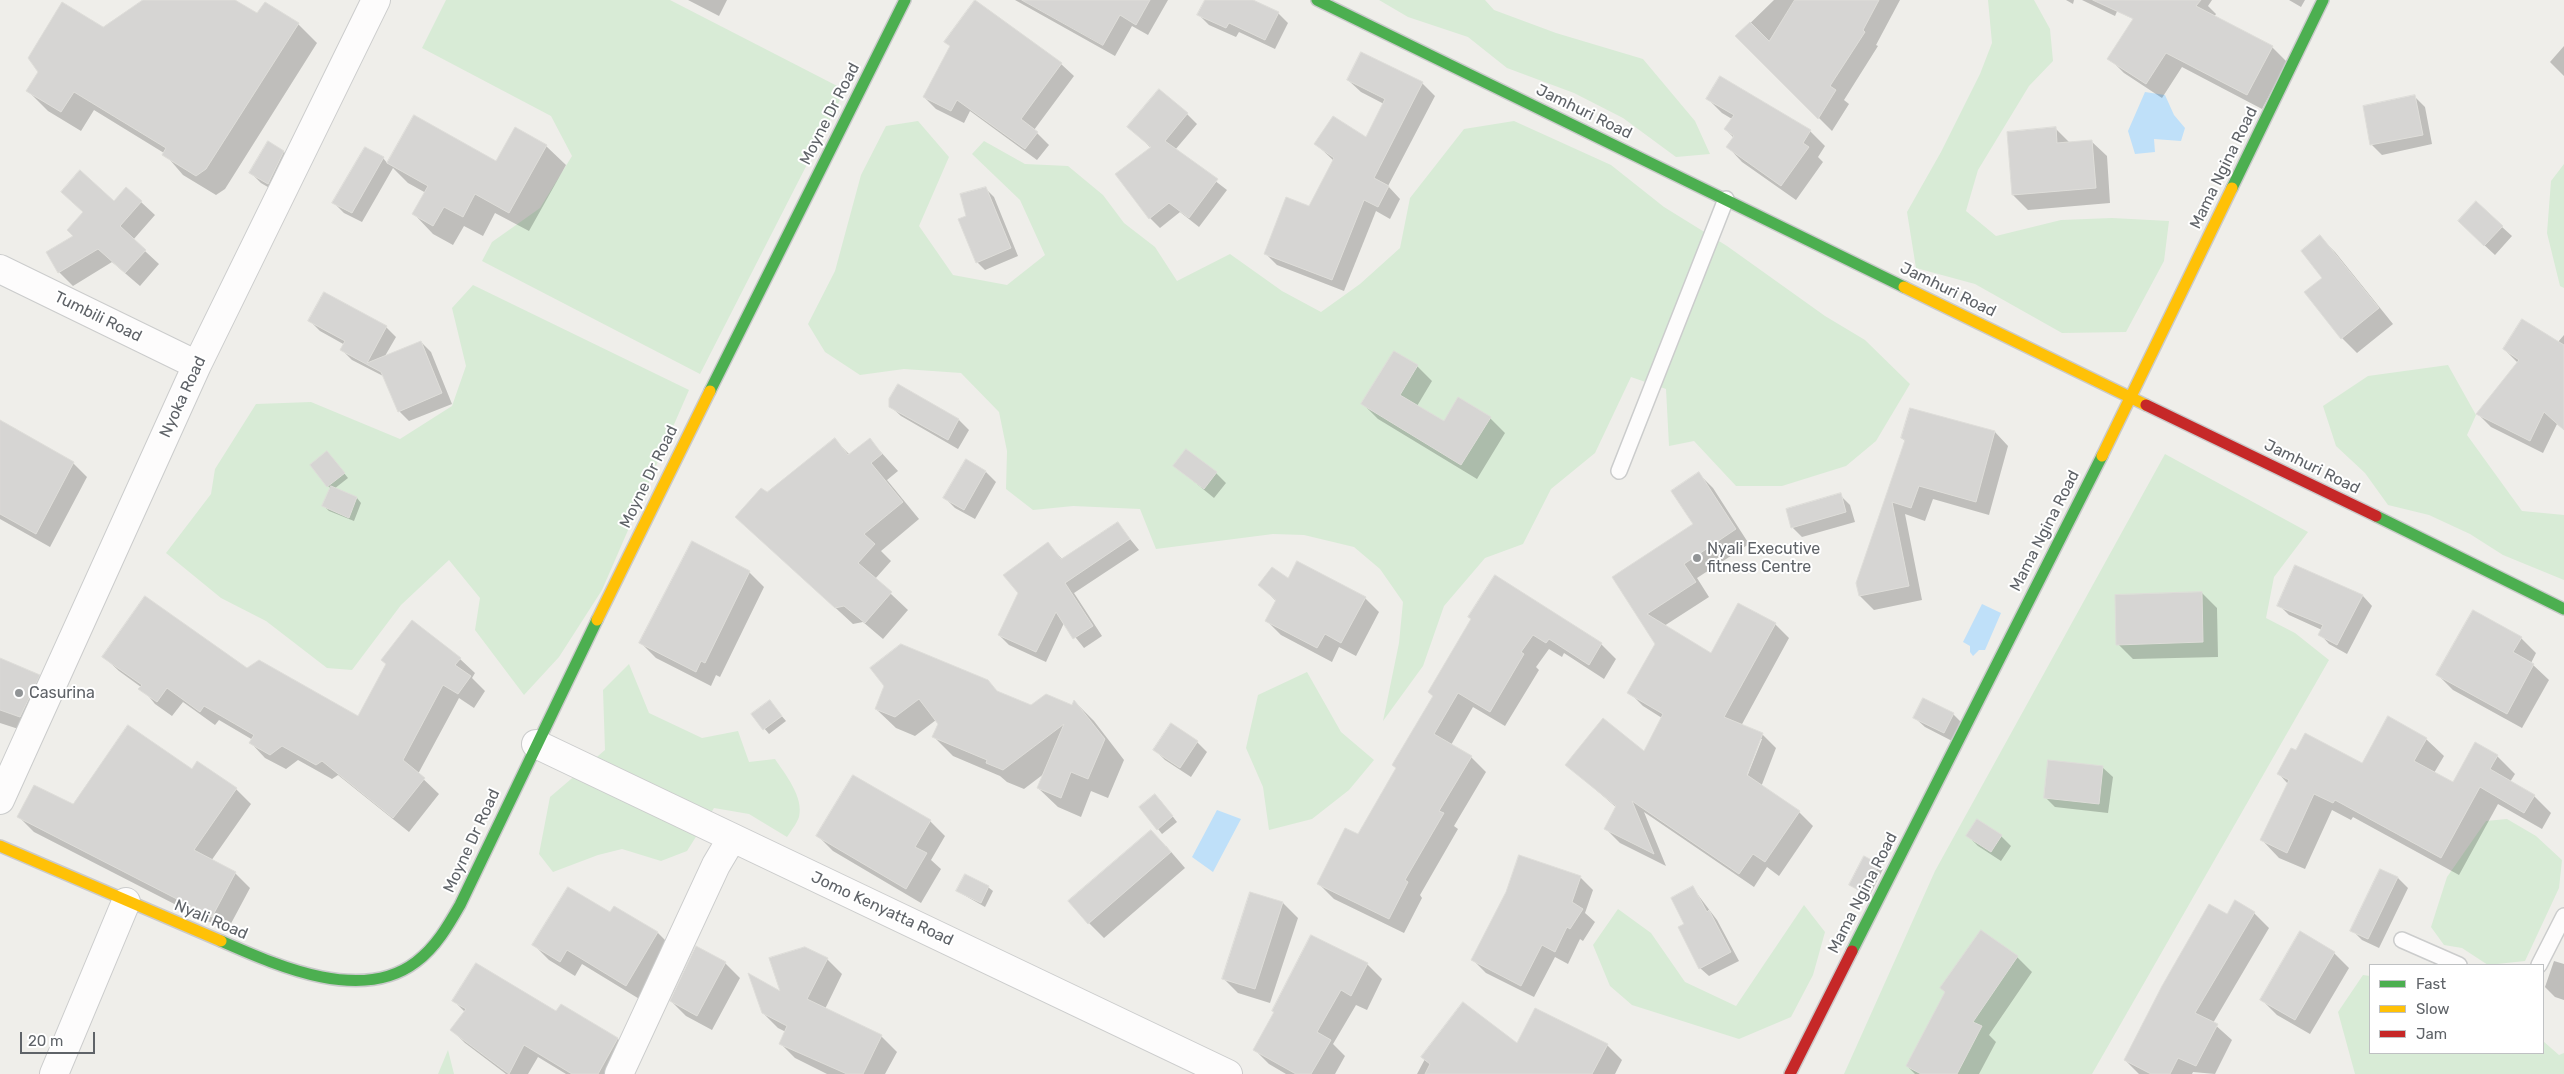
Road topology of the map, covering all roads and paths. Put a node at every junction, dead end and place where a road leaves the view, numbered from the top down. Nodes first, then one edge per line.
1 (376, 0) edge
2 (905, 0) edge
3 (1317, 0) edge
4 (2323, 0) edge
5 (1726, 199) junction
6 (0, 269) edge
7 (197, 365) junction
8 (2130, 398) junction
9 (1619, 471) dead end
10 (2564, 609) edge
11 (536, 744) junction
12 (0, 800) edge
13 (732, 838) junction
14 (0, 846) edge
15 (126, 902) junction
16 (2564, 916) edge
17 (2402, 940) dead end
18 (416, 962) joint
19 (2457, 964) edge
20 (2540, 964) edge
21 (54, 1074) edge
22 (619, 1074) edge
23 (1228, 1074) edge
24 (1790, 1074) edge

1 - 7 street, Nyoka Road
2 - 11 street, Moyne Dr Road
3 - 5 street, Jamhuri Road
4 - 8 street, Mama Ngina Road
5 - 8 street, Jamhuri Road
5 - 9 lane
6 - 7 street, Tumbili Road
7 - 12 street, Nyoka Road
8 - 10 street, Jamhuri Road
8 - 24 street, Mama Ngina Road
11 - 13 street, Jomo Kenyatta Road
11 - 18 street, Moyne Dr Road
13 - 22 street
13 - 23 street, Jomo Kenyatta Road
14 - 15 street, Nyali Road
15 - 18 street, Nyali Road
15 - 21 street
16 - 20 lane
17 - 19 lane

